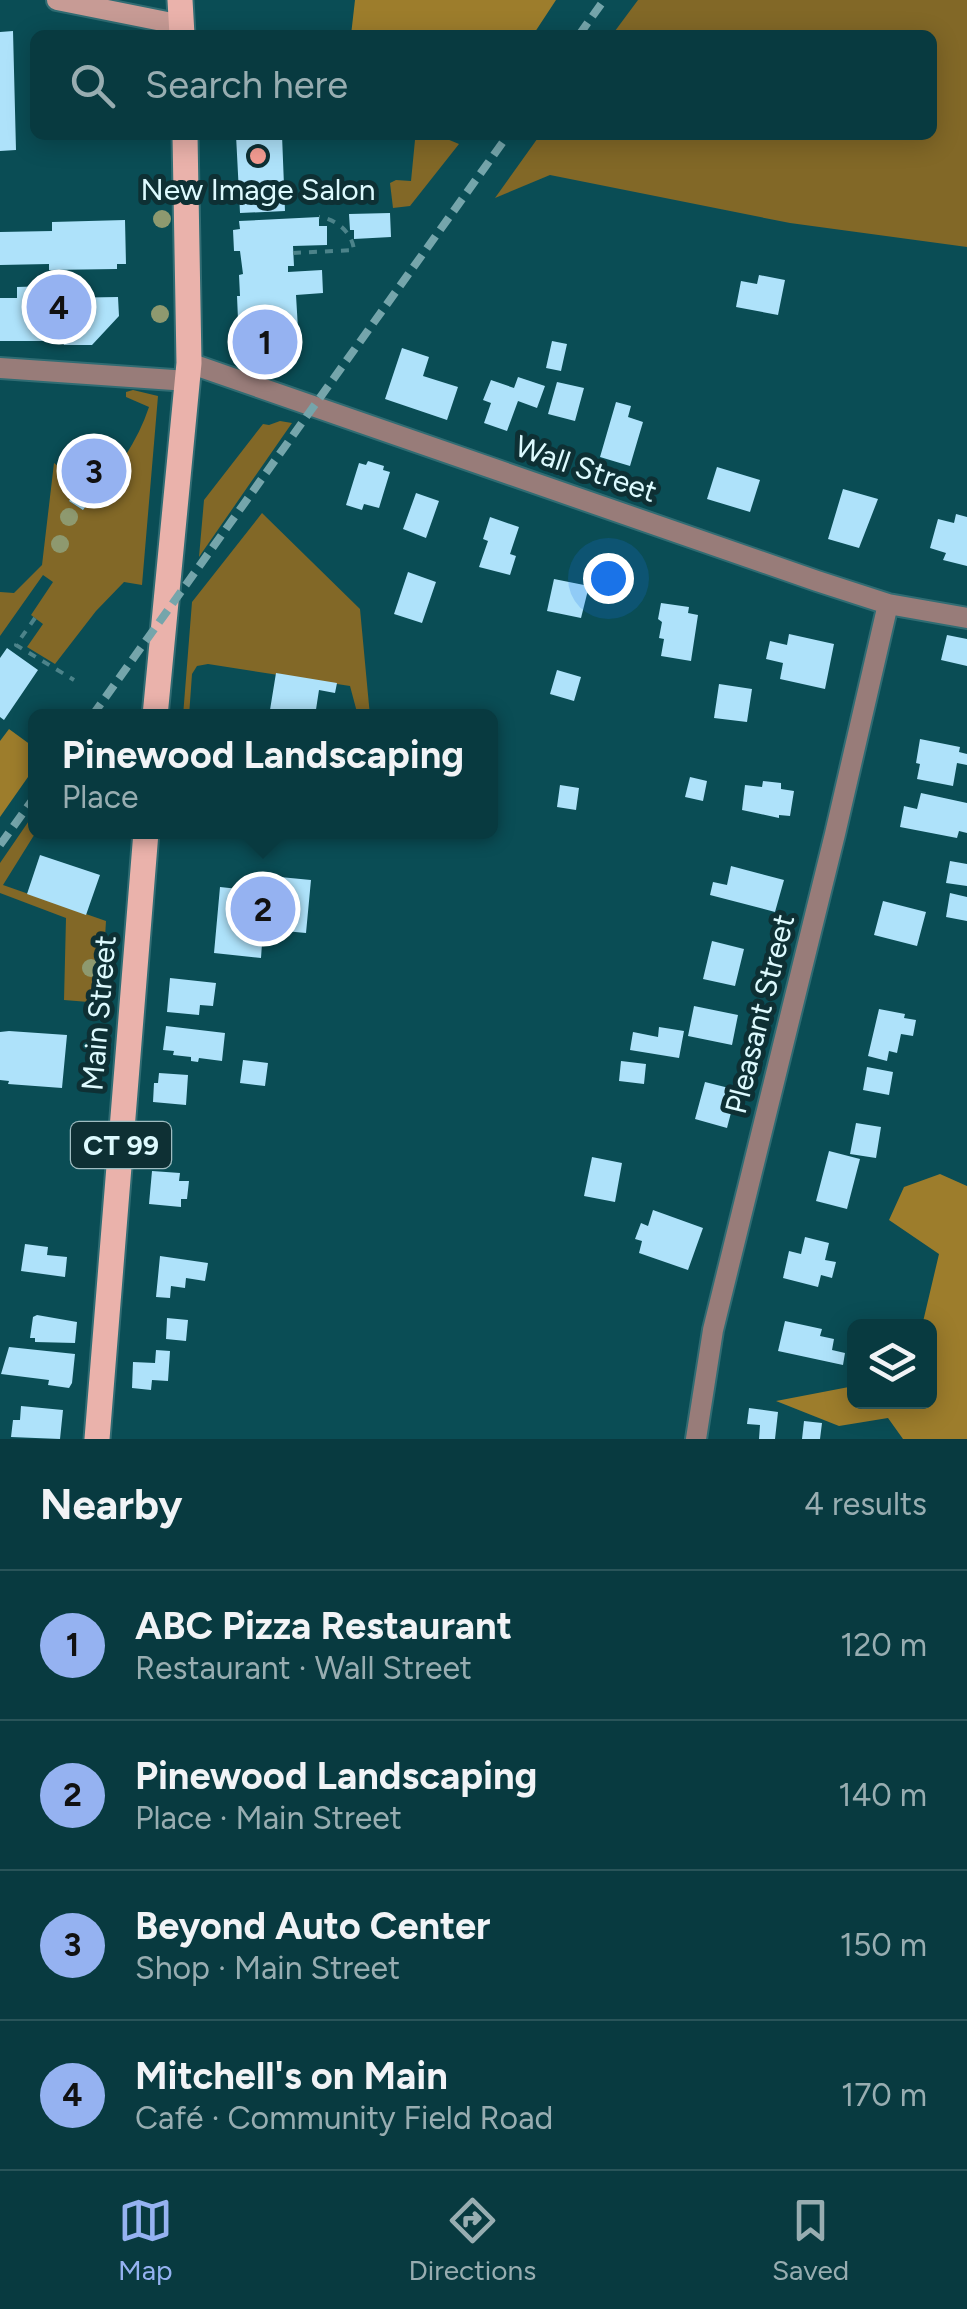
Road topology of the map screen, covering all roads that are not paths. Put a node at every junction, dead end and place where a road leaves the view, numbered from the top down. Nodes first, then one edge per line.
1 (57, 0) edge
2 (181, 20) edge
3 (185, 140) edge
4 (0, 368) edge
5 (188, 372) junction
6 (888, 604) junction
7 (967, 618) edge
8 (156, 709) edge
9 (145, 839) edge
10 (97, 1439) edge
11 (696, 1439) edge

1 - 2 main road
3 - 5 main road
4 - 5 street, Wall Street
5 - 6 street, Wall Street
5 - 8 main road
6 - 7 street, Wall Street
6 - 11 street, Pleasant Street
9 - 10 main road, Main Street / CT 99

